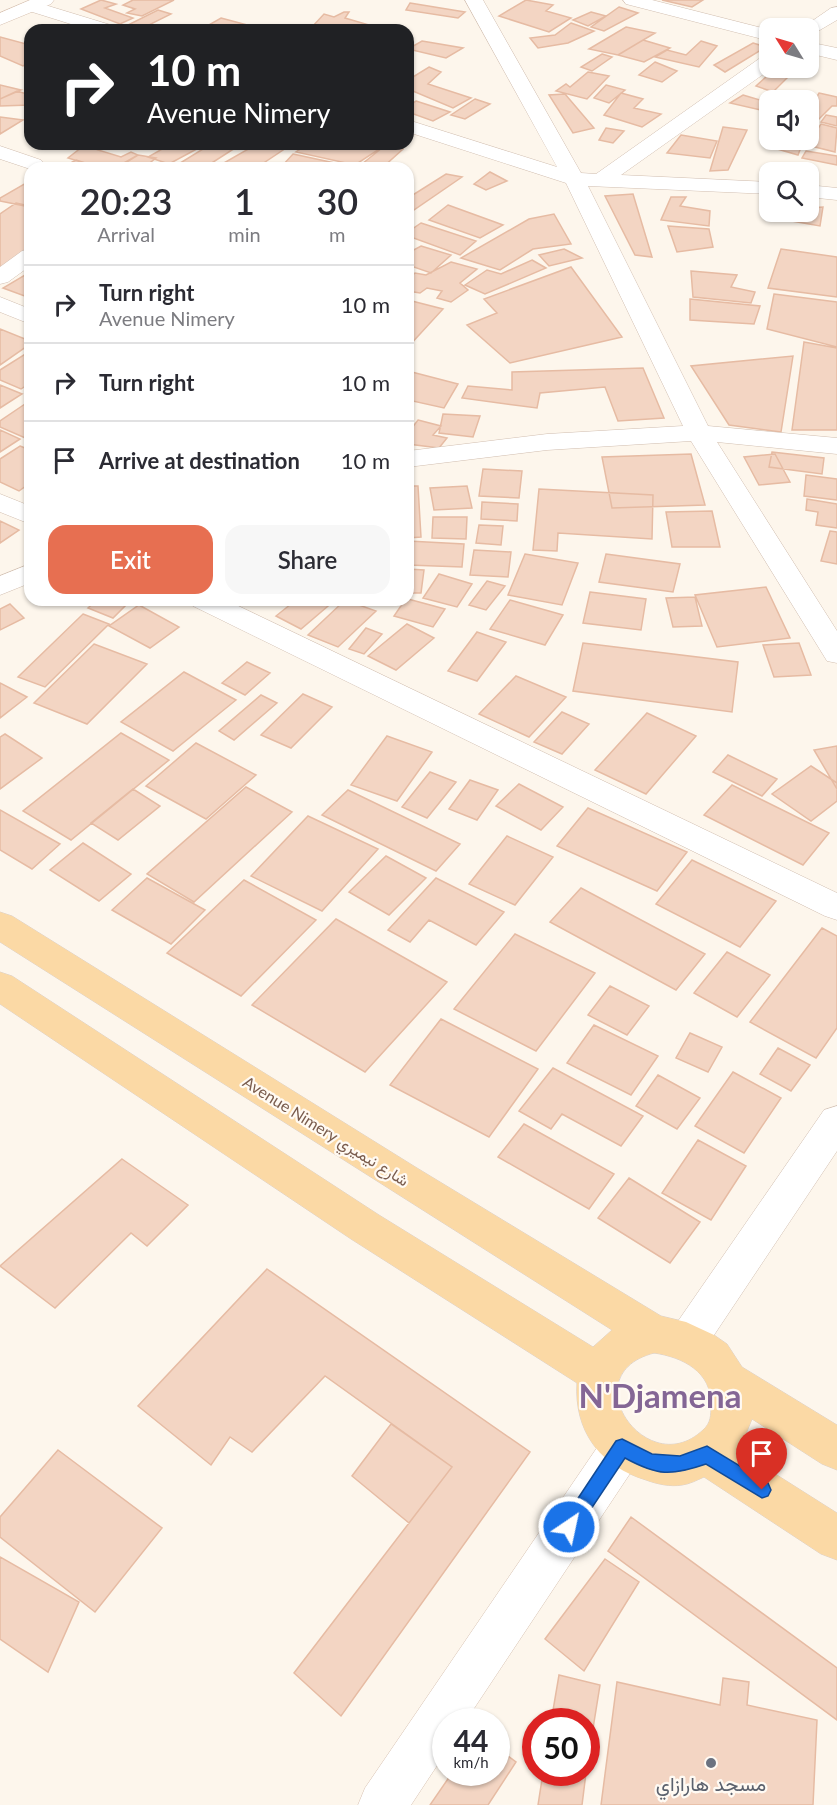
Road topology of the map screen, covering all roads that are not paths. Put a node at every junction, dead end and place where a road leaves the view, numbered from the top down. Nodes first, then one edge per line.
1 (10, 0) edge
2 (474, 0) edge
3 (632, 0) edge
4 (38, 3) edge
5 (0, 5) edge
6 (837, 12) edge
7 (0, 20) edge
8 (92, 24) edge
9 (819, 24) edge
10 (759, 33) edge
11 (819, 50) edge
12 (837, 54) edge
13 (759, 68) edge
14 (414, 128) edge
15 (0, 152) edge
16 (28, 162) edge
17 (574, 179) junction
18 (602, 179) junction
19 (759, 187) edge
20 (819, 192) edge
21 (837, 194) edge
22 (24, 260) edge
23 (0, 277) edge
24 (0, 304) edge
25 (24, 314) edge
26 (699, 433) junction
27 (837, 446) edge
28 (414, 458) edge
29 (0, 502) edge
30 (24, 513) edge
31 (24, 576) edge
32 (0, 586) edge
33 (215, 606) edge
34 (837, 654) edge
35 (837, 907) edge
36 (0, 925) edge
37 (0, 986) edge
38 (837, 1121) edge
39 (671, 1337) junction
40 (599, 1374) junction
41 (729, 1381) junction
42 (622, 1448) junction
43 (837, 1449) edge
44 (707, 1455) junction
45 (837, 1538) edge
46 (382, 1805) edge

1 - 5 street
2 - 17 street
3 - 10 street
4 - 7 street
4 - 8 street
6 - 9 street
11 - 12 street
13 - 18 street
14 - 17 street
15 - 16 street
17 - 18 street
17 - 26 street
18 - 19 street
20 - 21 street
22 - 23 street
24 - 25 street
26 - 27 street
26 - 28 street
26 - 34 street
29 - 30 street
31 - 32 street
33 - 35 street
36 - 39 main road, Avenue Nimery شارع نيميري
37 - 40 main road
38 - 39 street
39 - 40 main road
39 - 41 main road
40 - 42 main road
41 - 43 main road
41 - 44 main road
42 - 44 main road
42 - 46 street
44 - 45 main road

